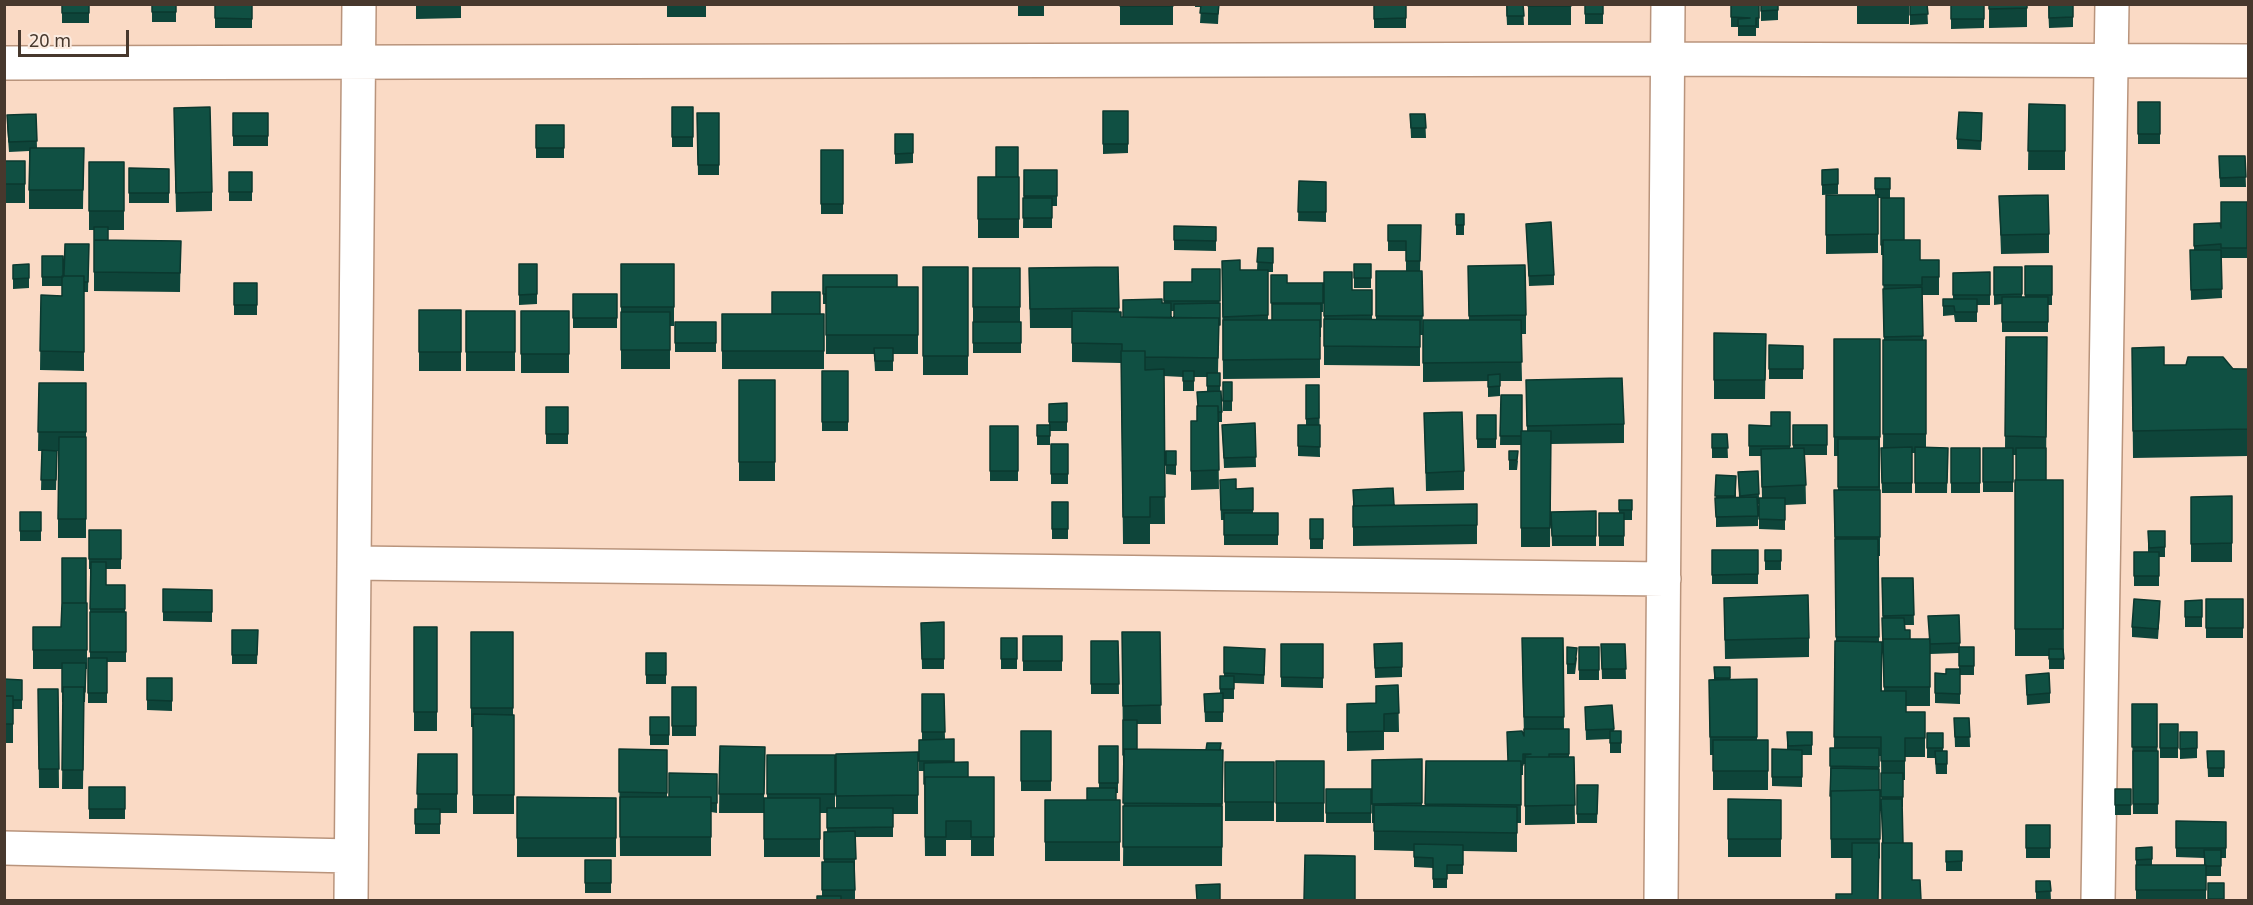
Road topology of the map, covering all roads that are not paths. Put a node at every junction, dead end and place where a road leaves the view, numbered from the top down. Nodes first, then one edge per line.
1 (359, 4) edge
2 (1668, 4) edge
3 (2112, 4) edge
4 (1666, 59) junction
5 (2111, 59) junction
6 (2248, 60) edge
7 (359, 62) junction
8 (4, 63) edge
9 (354, 563) junction
10 (1664, 579) junction
11 (4, 849) edge
12 (351, 856) junction
13 (351, 900) edge
14 (1661, 900) edge
15 (2098, 900) edge

1 - 7 street
2 - 4 street
3 - 5 street
4 - 5 street
4 - 7 street
4 - 10 street
5 - 6 street
5 - 15 street
7 - 8 street
7 - 9 street
9 - 10 street
9 - 12 street
10 - 14 street
11 - 12 street
12 - 13 street

